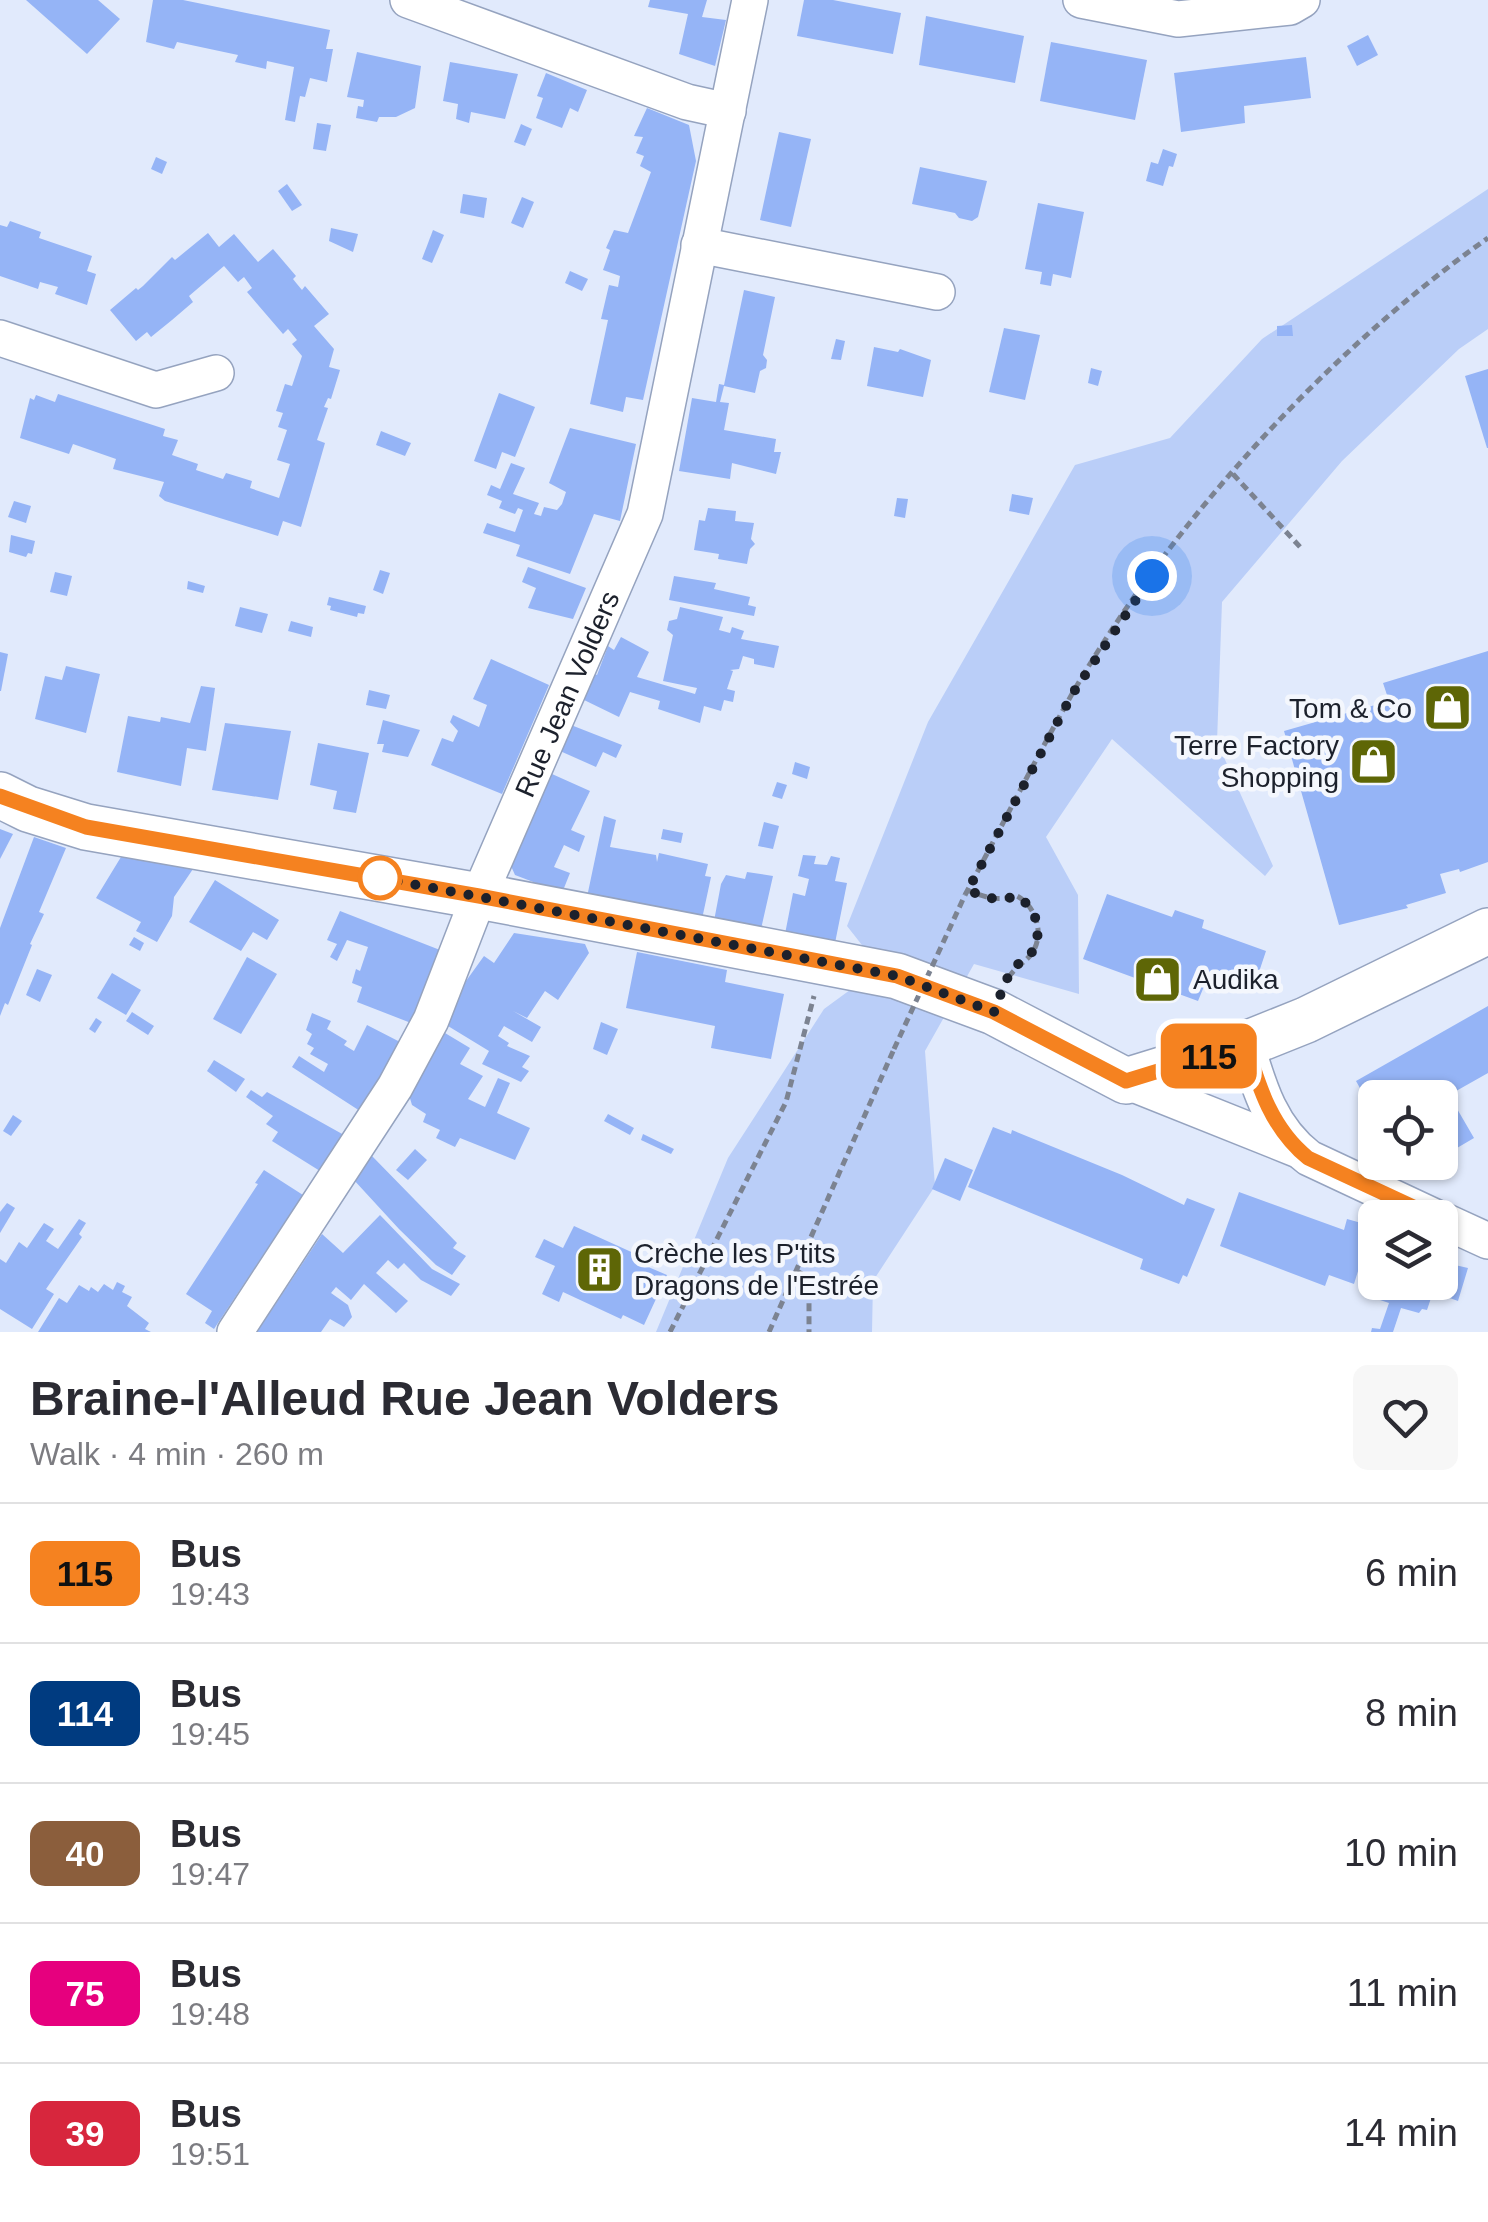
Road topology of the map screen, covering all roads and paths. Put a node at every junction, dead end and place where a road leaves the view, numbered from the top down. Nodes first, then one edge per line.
1 (408, 0) edge
2 (750, 0) edge
3 (1081, 0) edge
4 (1302, 0) edge
5 (728, 111) junction
6 (1488, 238) edge
7 (699, 244) junction
8 (937, 292) dead end
9 (0, 338) edge
10 (216, 373) dead end
11 (1232, 474) junction
12 (1301, 548) dead end
13 (0, 796) edge
14 (966, 892) junction
15 (479, 896) junction
16 (1488, 930) edge
17 (823, 962) junction
18 (994, 1012) junction
19 (1246, 1044) junction
20 (1126, 1081) junction
21 (1296, 1148) junction
22 (1399, 1200) edge
23 (1458, 1227) edge
24 (1488, 1241) edge
25 (795, 1270) junction
26 (235, 1332) edge
27 (670, 1332) edge
28 (769, 1332) edge
29 (809, 1332) edge

1 - 5 street
2 - 5 street, Rue Jean Volders
3 - 4 street
5 - 7 street, Rue Jean Volders
6 - 11 path
7 - 8 street
7 - 15 street, Rue Jean Volders
9 - 10 street
11 - 12 path
11 - 14 path
13 - 15 main road
14 - 18 path
14 - 25 path, bridge
15 - 17 main road
15 - 26 street, Rue Jean Volders
16 - 19 main road
17 - 18 main road
17 - 27 path
18 - 20 main road
19 - 20 main road
19 - 21 street
20 - 21 street
21 - 22 street
23 - 24 street
25 - 28 path
25 - 29 path

